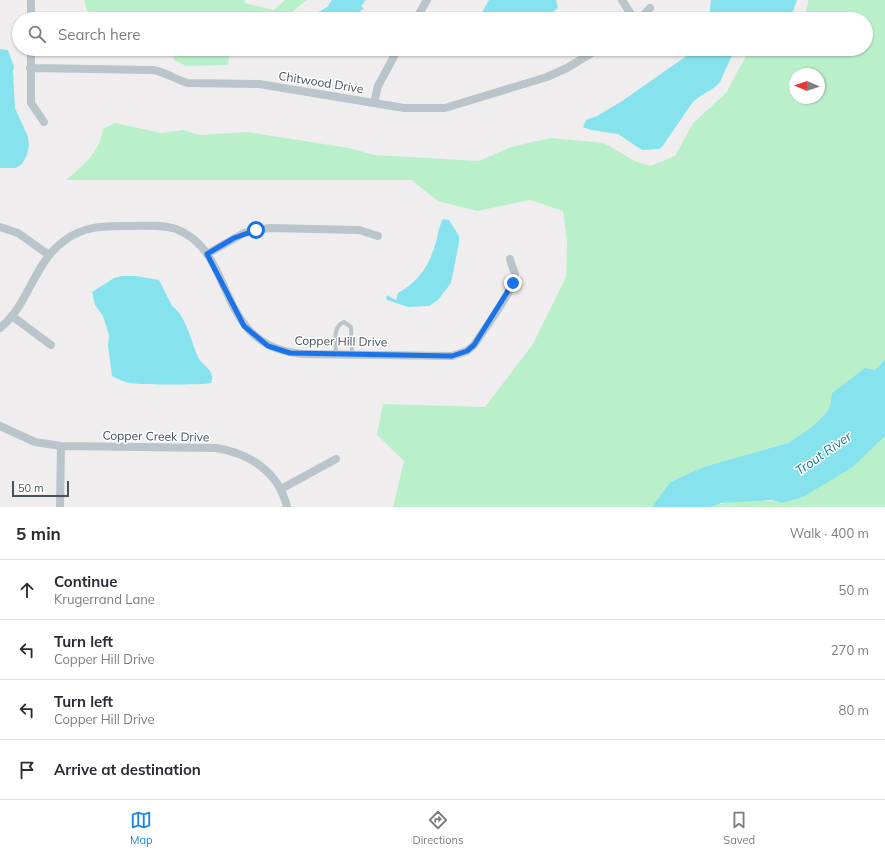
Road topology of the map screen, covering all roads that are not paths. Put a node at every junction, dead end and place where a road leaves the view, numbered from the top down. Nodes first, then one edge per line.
1 (31, 0) edge
2 (427, 0) edge
3 (622, 0) edge
4 (650, 8) dead end
5 (31, 12) edge
6 (420, 12) edge
7 (630, 12) edge
8 (646, 12) edge
9 (31, 56) edge
10 (394, 56) edge
11 (587, 56) edge
12 (30, 68) junction
13 (374, 103) junction
14 (44, 122) dead end
15 (0, 227) edge
16 (378, 236) dead end
17 (207, 254) junction
18 (49, 255) junction
19 (510, 259) dead end
20 (12, 316) junction
21 (0, 328) edge
22 (50, 345) dead end
23 (336, 354) junction
24 (352, 354) junction
25 (0, 426) edge
26 (61, 446) junction
27 (336, 459) dead end
28 (281, 489) junction
29 (60, 507) edge
30 (288, 507) edge

1 - 5 street
2 - 6 street
3 - 7 street
4 - 8 street
9 - 12 street
10 - 13 street
11 - 13 street, Chitwood Drive
12 - 13 street, Chitwood Drive
12 - 14 street
15 - 18 street
16 - 17 street
17 - 18 street, Copper Hill Drive
17 - 23 street, Copper Hill Drive
18 - 20 street, Copper Hill Drive
19 - 24 street, Copper Hill Drive
20 - 21 street, Copper Hill Drive
20 - 22 street
23 - 24 street, Copper Hill Drive
23 - 24 lane
25 - 26 street, Copper Creek Drive
26 - 28 street, Copper Creek Drive
26 - 29 street
27 - 28 street
28 - 30 street, Copper Creek Drive

